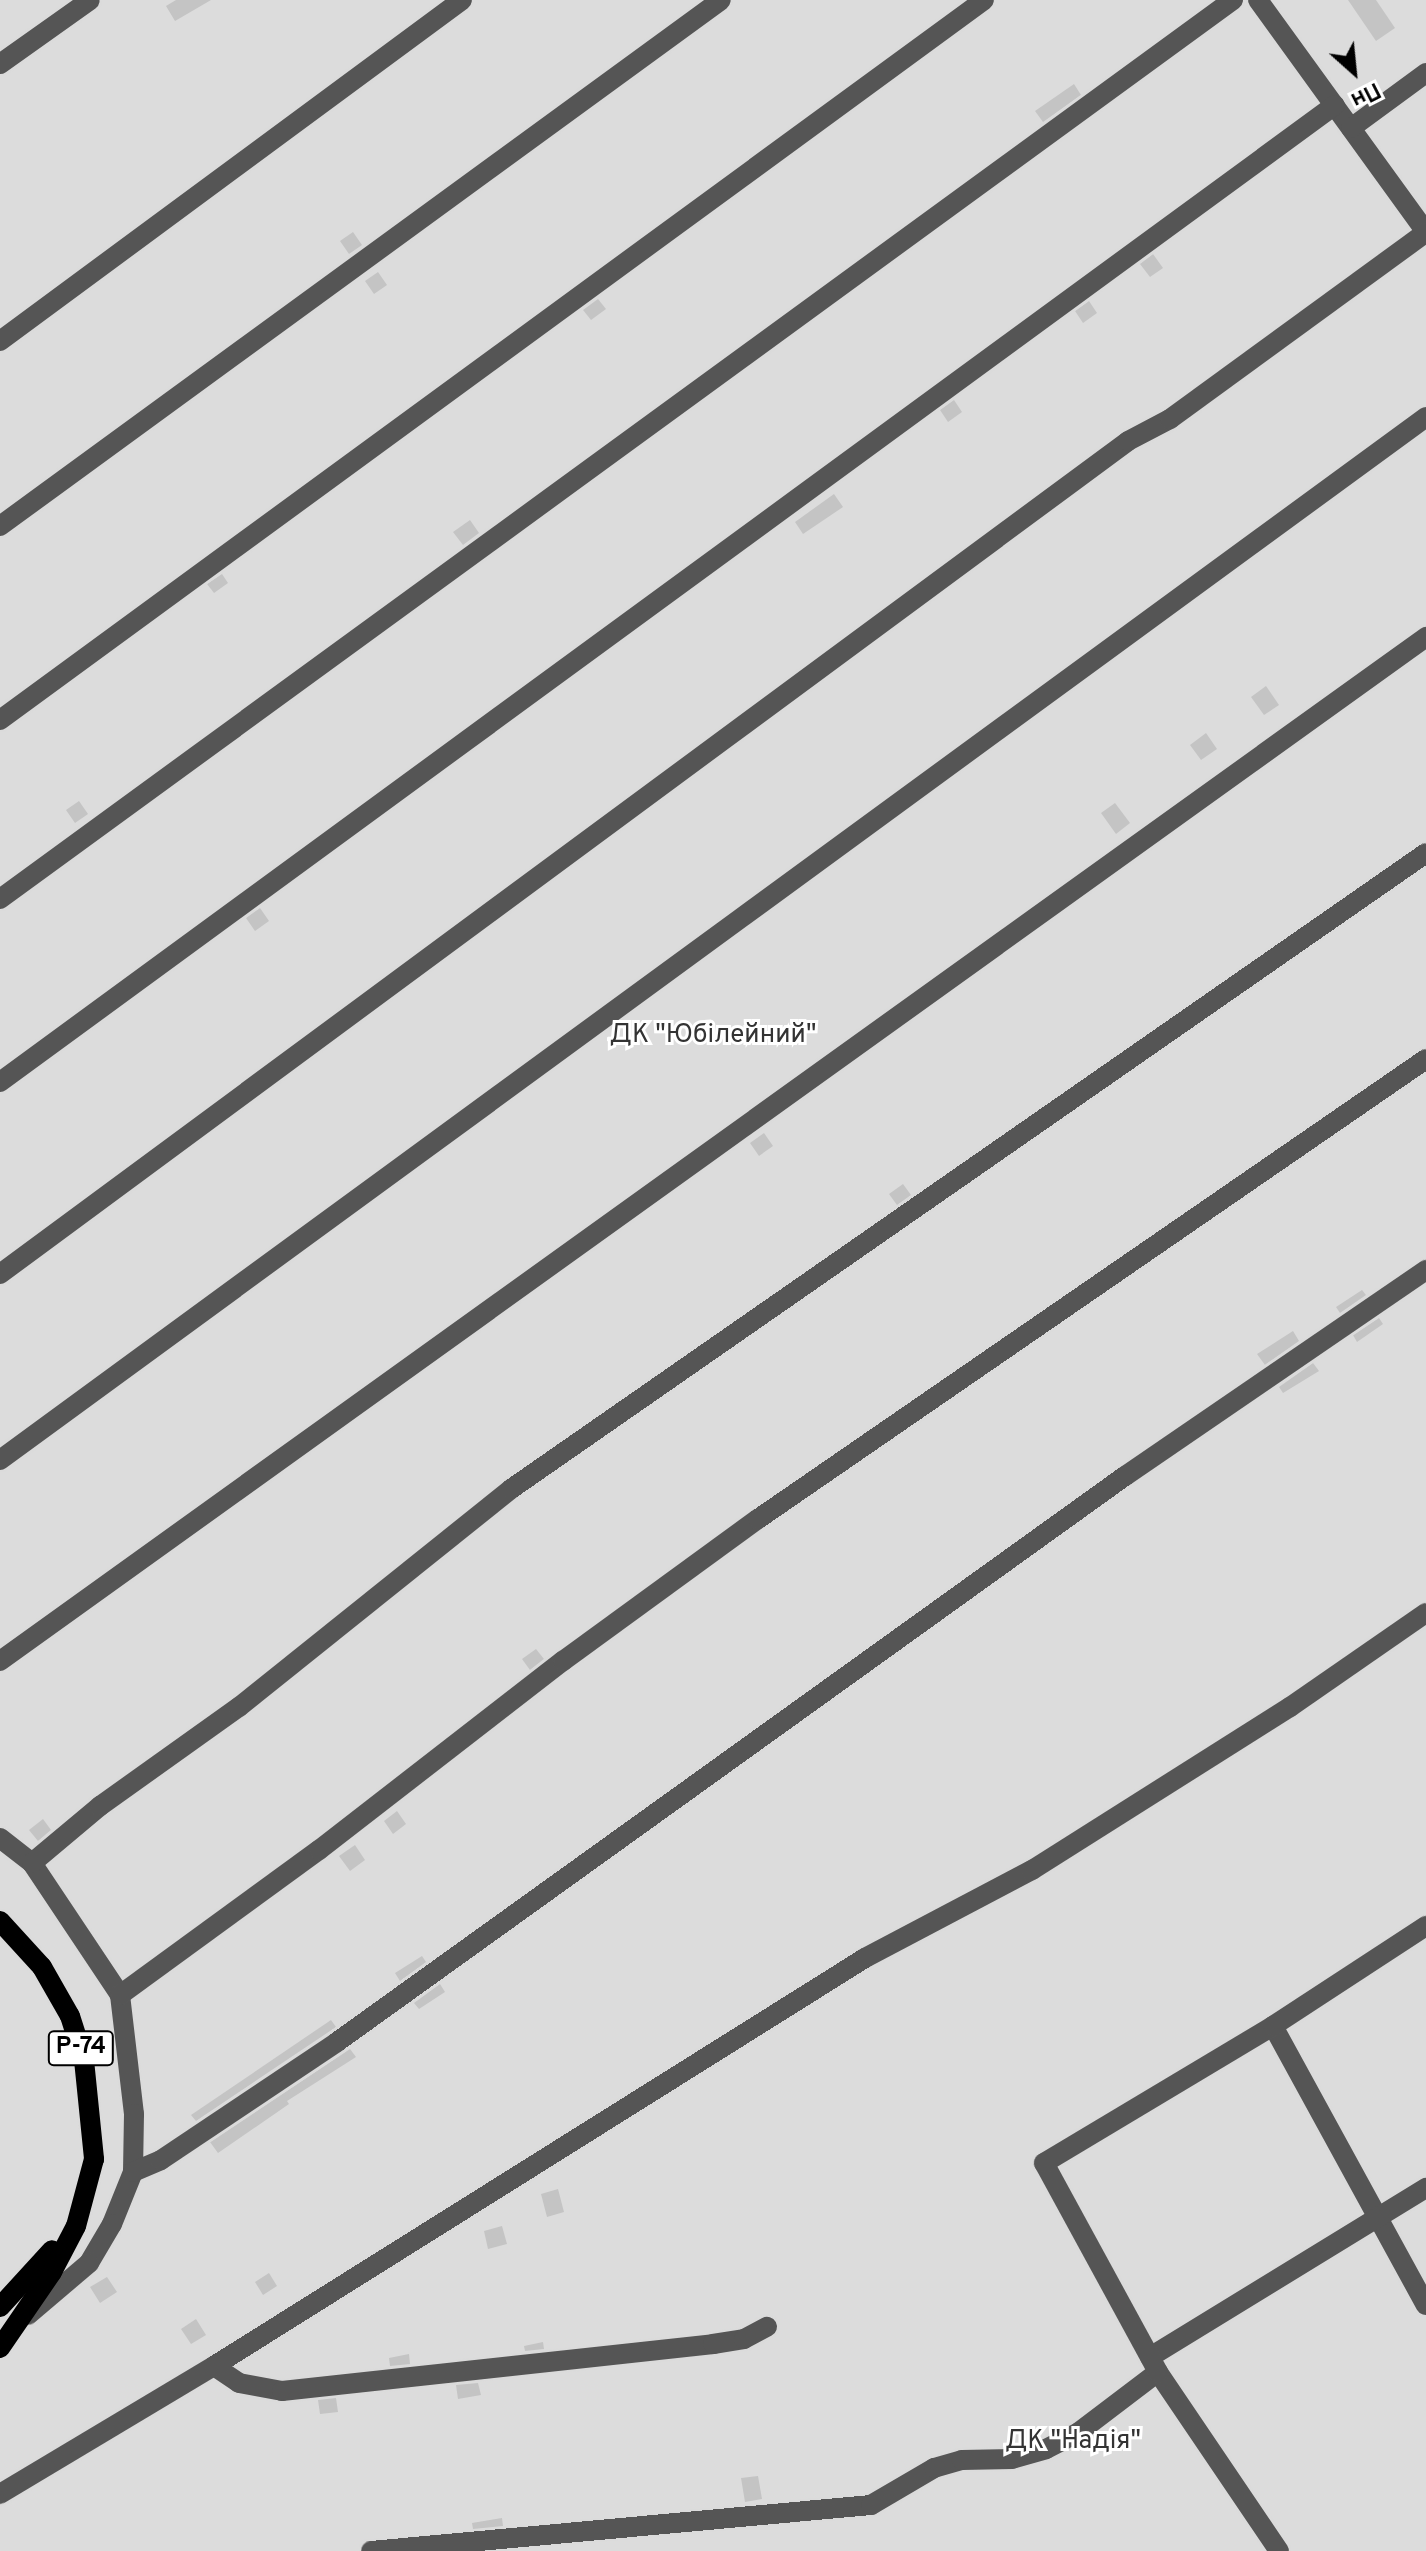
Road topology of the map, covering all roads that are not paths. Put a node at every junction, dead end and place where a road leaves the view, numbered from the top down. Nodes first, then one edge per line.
1 (90, 0) edge
2 (462, 0) edge
3 (721, 0) edge
4 (984, 0) edge
5 (1233, 0) edge
6 (1258, 0) edge
7 (0, 64) edge
8 (1426, 73) edge
9 (1335, 105) junction
10 (1351, 128) junction
11 (1426, 232) edge
12 (0, 341) edge
13 (1426, 417) edge
14 (0, 526) edge
15 (1426, 637) edge
16 (0, 720) edge
17 (1426, 853) edge
18 (0, 899) edge
19 (1426, 1059) edge
20 (0, 1082) edge
21 (1426, 1270) edge
22 (0, 1274) edge
23 (0, 1460) edge
24 (1426, 1613) edge
25 (0, 1661) edge
26 (0, 1838) edge
27 (32, 1863) junction
28 (0, 1921) edge
29 (1426, 1926) edge
30 (120, 1995) junction
31 (1273, 2026) junction
32 (133, 2172) junction
33 (1426, 2188) edge
34 (85, 2200) junction
35 (1378, 2218) junction
36 (1426, 2305) edge
37 (0, 2307) edge
38 (19, 2324) junction
39 (767, 2327) dead end
40 (0, 2348) edge
41 (1154, 2364) junction
42 (214, 2366) junction
43 (0, 2494) edge
44 (547, 2543) edge
45 (371, 2551) edge
46 (1279, 2551) edge

1 - 7 street
2 - 12 street
3 - 14 street
4 - 16 street
5 - 18 street
6 - 9 street
8 - 10 street
9 - 10 street
9 - 20 street
10 - 11 street
11 - 22 street
13 - 23 street
15 - 25 street
17 - 27 street
19 - 30 street
21 - 32 street
24 - 42 street
26 - 27 street
27 - 30 street
28 - 34 main road, Р-74
29 - 31 street
30 - 32 street
31 - 35 street
31 - 41 street
32 - 38 street
33 - 35 street
34 - 37 main road
34 - 38 main road, Р-74
35 - 36 street
35 - 41 street
38 - 40 main road, Р-74
39 - 42 street
41 - 44 street
41 - 46 street
42 - 43 street
44 - 45 street

